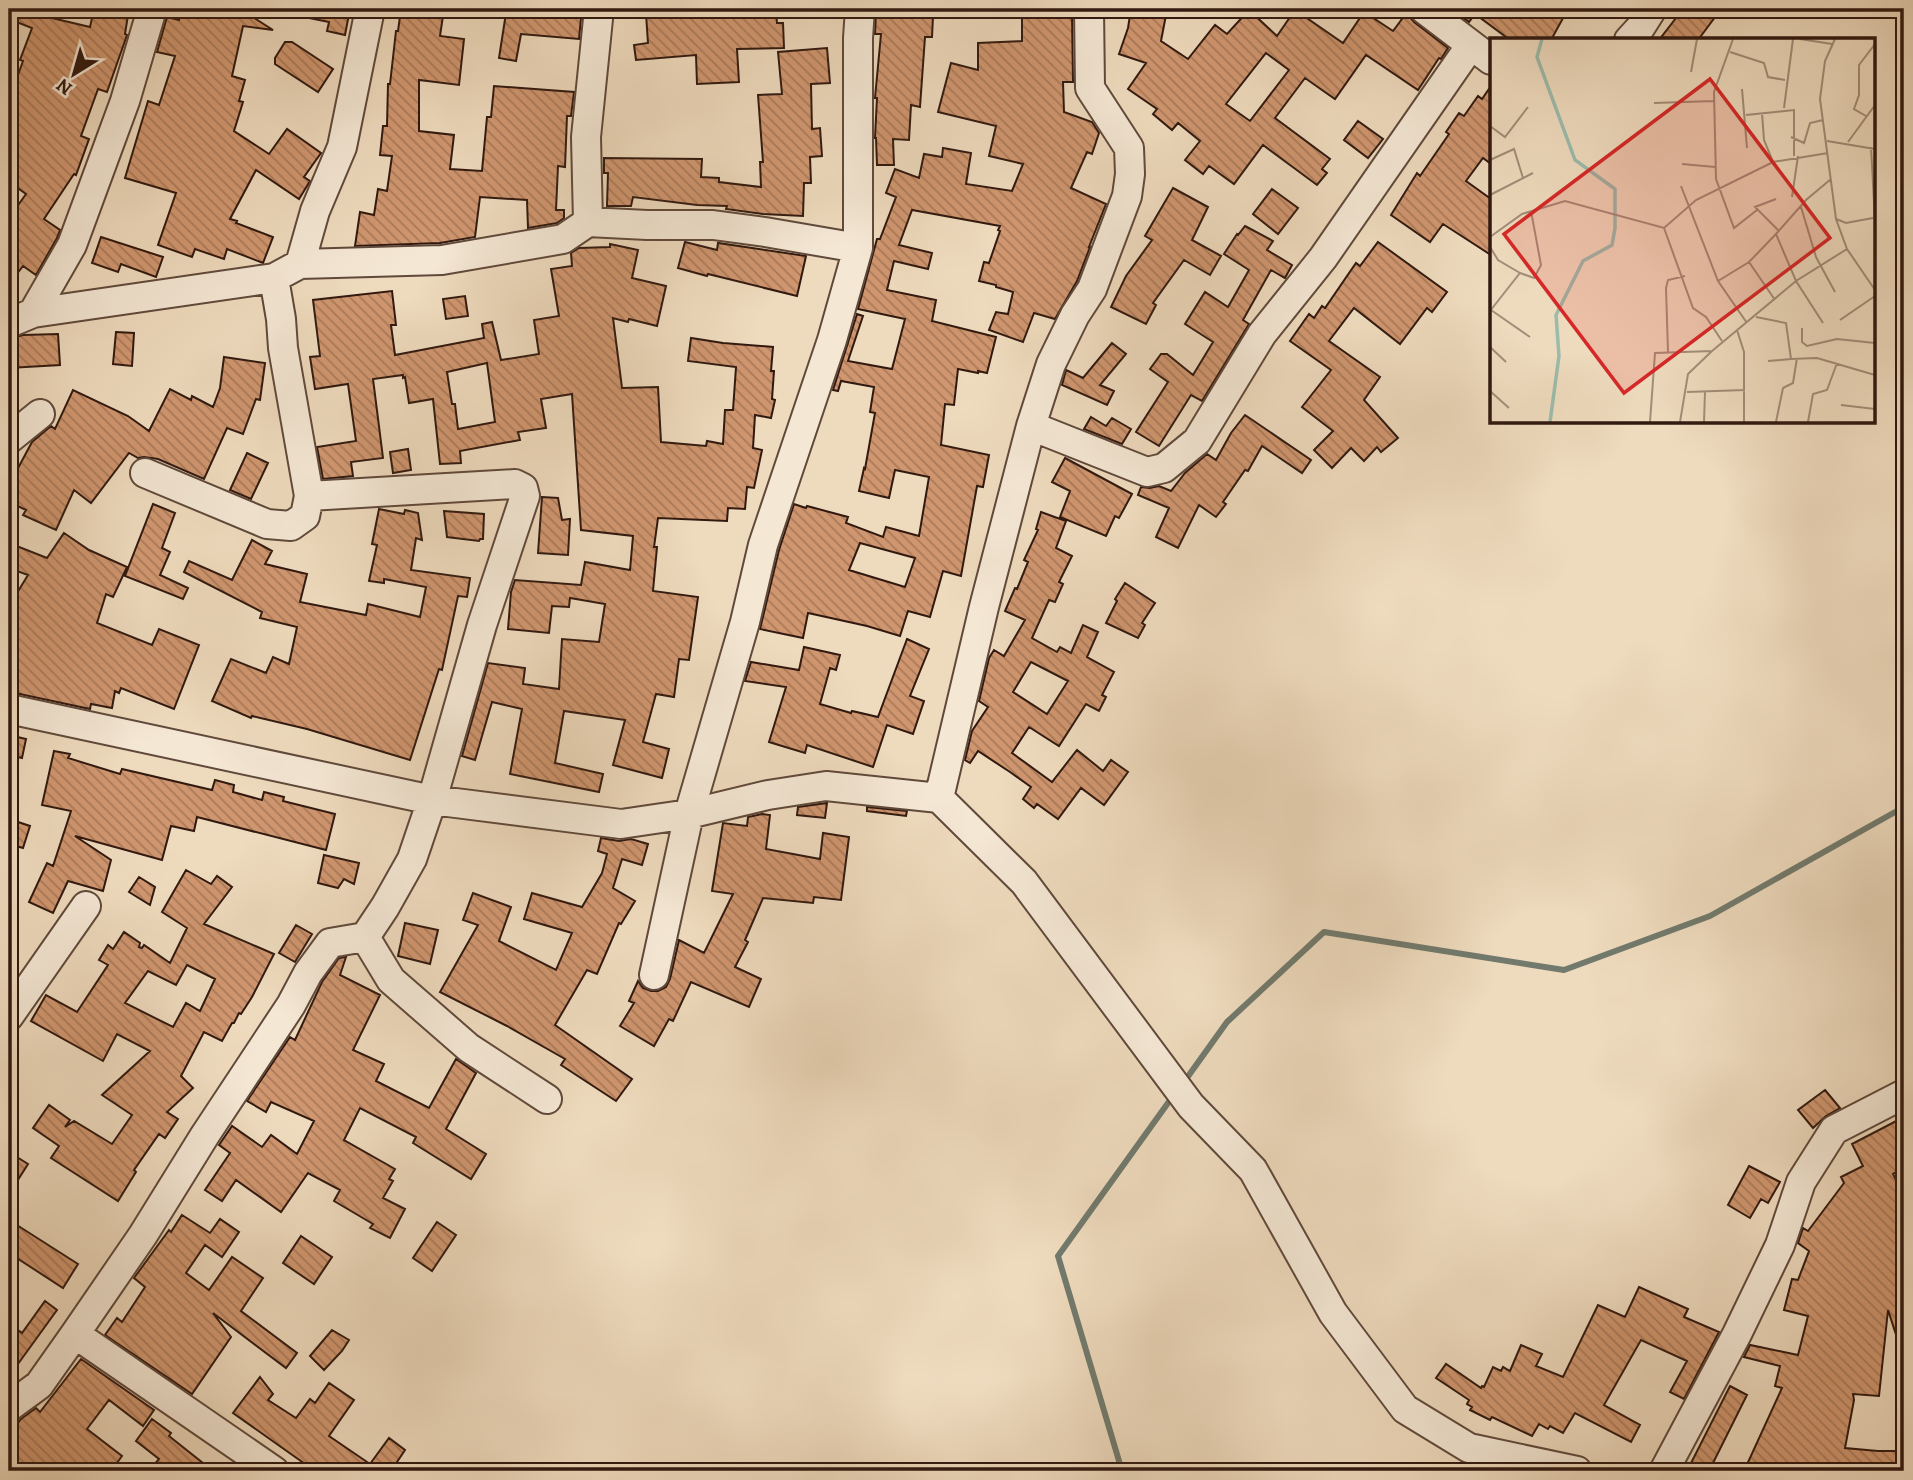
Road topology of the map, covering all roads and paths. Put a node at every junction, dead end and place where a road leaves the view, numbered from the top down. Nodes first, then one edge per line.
1 (152, 9) edge
2 (370, 9) edge
3 (599, 9) edge
4 (860, 9) edge
5 (1089, 9) edge
6 (1424, 9) edge
7 (1652, 9) edge
8 (1631, 38) edge
9 (1481, 53) edge
10 (588, 222) junction
11 (858, 248) junction
12 (300, 264) junction
13 (274, 278) junction
14 (21, 318) edge
15 (40, 414) dead end
16 (1031, 426) junction
17 (9, 439) edge
18 (145, 473) dead end
19 (309, 496) junction
20 (9, 709) edge
21 (939, 798) junction
22 (432, 800) junction
23 (690, 814) junction
24 (86, 906) dead end
25 (365, 937) junction
26 (654, 975) dead end
27 (9, 1016) edge
28 (1904, 1094) edge
29 (547, 1099) dead end
30 (75, 1334) junction
31 (9, 1407) edge
32 (275, 1471) edge
33 (1577, 1471) edge
34 (1664, 1471) edge

1 - 14 street
2 - 12 street
3 - 10 street
4 - 11 street
5 - 16 street
6 - 9 street
7 - 8 street
9 - 16 street
10 - 11 street
10 - 12 street
11 - 23 street
12 - 13 street
13 - 14 street
13 - 19 street
15 - 17 street
16 - 21 street
18 - 19 street
19 - 22 street
20 - 22 street
21 - 23 street
21 - 33 street
22 - 23 street
22 - 25 street
23 - 26 street
24 - 27 street
25 - 29 street
25 - 30 street
28 - 34 street
30 - 31 street
30 - 32 street

